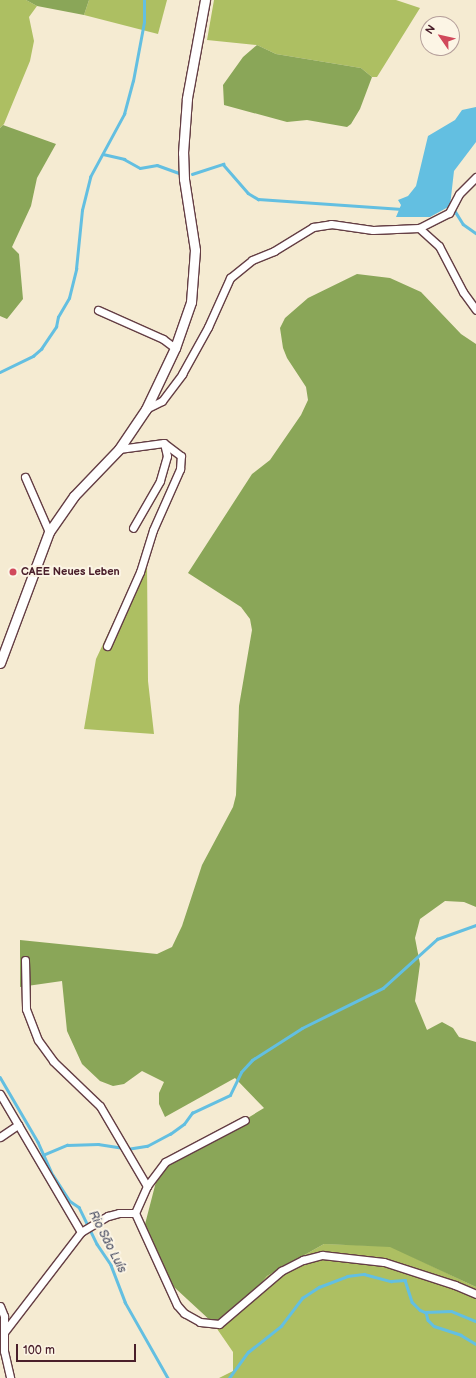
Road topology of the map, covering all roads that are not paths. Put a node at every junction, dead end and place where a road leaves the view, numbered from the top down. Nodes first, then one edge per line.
1 (205, 0) edge
2 (476, 177) edge
3 (419, 228) junction
4 (98, 310) dead end
5 (476, 310) edge
6 (175, 348) junction
7 (146, 409) junction
8 (164, 443) junction
9 (119, 449) junction
10 (25, 477) dead end
11 (133, 528) dead end
12 (49, 532) junction
13 (107, 646) dead end
14 (0, 663) edge
15 (25, 960) dead end
16 (0, 1094) edge
17 (245, 1120) dead end
18 (18, 1125) junction
19 (0, 1137) edge
20 (147, 1186) junction
21 (135, 1213) junction
22 (82, 1231) junction
23 (476, 1294) edge
24 (0, 1306) edge
25 (5, 1331) junction
26 (10, 1378) edge

1 - 6 street
2 - 3 street
3 - 5 street
3 - 7 street
4 - 6 street
6 - 7 street
7 - 9 street
8 - 9 street
8 - 11 street
8 - 13 street
9 - 12 street
10 - 12 street
12 - 14 street
15 - 20 street
16 - 18 street
17 - 20 street
18 - 19 street
18 - 22 street
20 - 21 street
21 - 22 street
21 - 23 street
22 - 25 street
24 - 25 street
25 - 26 street

